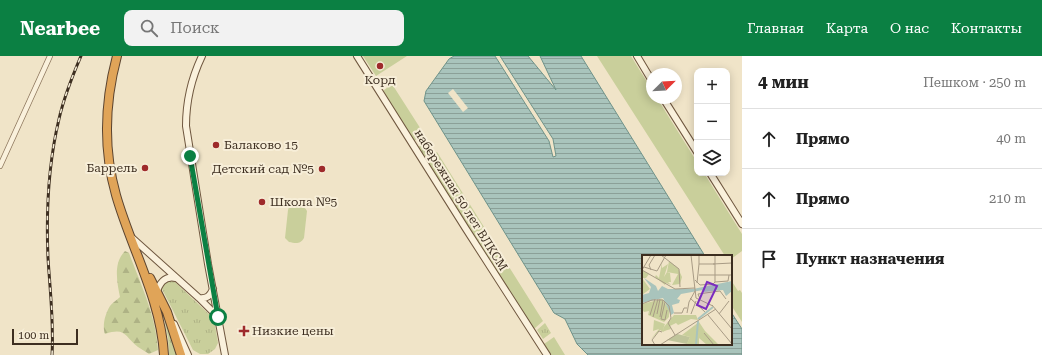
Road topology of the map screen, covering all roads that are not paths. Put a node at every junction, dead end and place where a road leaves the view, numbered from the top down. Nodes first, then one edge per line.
1 (50, 56) edge
2 (118, 56) edge
3 (202, 56) edge
4 (357, 56) edge
5 (636, 56) edge
6 (646, 72) edge
7 (667, 104) edge
8 (694, 147) edge
9 (0, 166) edge
10 (712, 176) edge
11 (742, 224) edge
12 (131, 237) junction
13 (177, 279) junction
14 (213, 288) junction
15 (154, 296) junction
16 (199, 298) junction
17 (167, 312) junction
18 (218, 317) junction
19 (164, 355) edge
20 (181, 355) edge
21 (188, 355) edge
22 (225, 355) edge
23 (547, 355) edge

1 - 9 street
2 - 12 highway
3 - 14 street
4 - 23 street, набережная 50 лет ВЛКСМ
5 - 6 street
7 - 8 street
10 - 11 street
12 - 13 street
12 - 15 highway
13 - 15 street
13 - 16 street
14 - 16 street
14 - 18 street
15 - 17 highway
15 - 19 highway
16 - 18 street
17 - 20 highway
17 - 21 street
18 - 22 street

